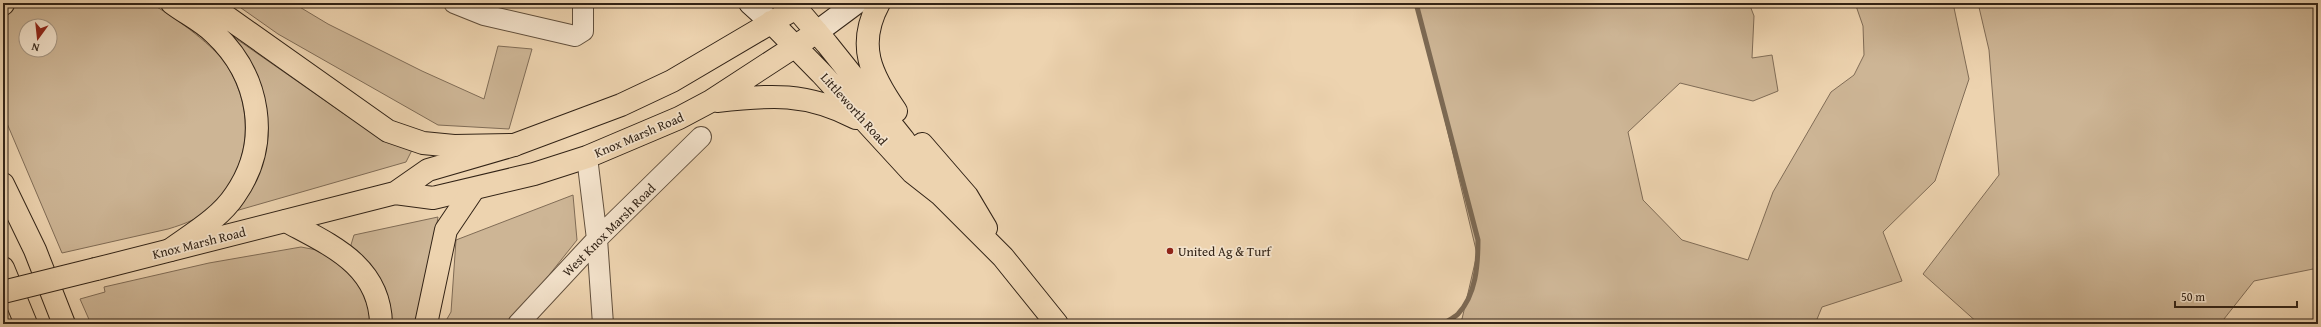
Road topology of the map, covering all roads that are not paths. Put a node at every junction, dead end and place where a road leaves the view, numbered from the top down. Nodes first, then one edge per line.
1 (172, 3) edge
2 (207, 3) edge
3 (454, 3) edge
4 (583, 3) edge
5 (750, 3) edge
6 (856, 3) edge
7 (879, 3) edge
8 (797, 5) edge
9 (771, 22) junction
10 (817, 32) junction
11 (796, 47) junction
12 (711, 101) junction
13 (866, 122) junction
14 (702, 138) dead end
15 (514, 145) junction
16 (587, 157) junction
17 (3, 184) edge
18 (473, 190) junction
19 (395, 193) junction
20 (940, 194) junction
21 (286, 221) junction
22 (597, 239) junction
23 (170, 250) junction
24 (1002, 257) junction
25 (3, 268) edge
26 (3, 292) edge
27 (26, 324) edge
28 (64, 324) edge
29 (381, 324) edge
30 (426, 324) edge
31 (518, 324) edge
32 (603, 324) edge
33 (1057, 324) edge

1 - 23 main road
2 - 15 main road
3 - 4 street
5 - 9 main road
6 - 10 main road, Knox Marsh Road
7 - 24 main road
8 - 9 main road, Knox Marsh Road
8 - 10 main road, Littleworth Road
9 - 11 main road, Littleworth Road
9 - 15 main road, Knox Marsh Road
10 - 11 main road, Knox Marsh Road
10 - 20 main road, Littleworth Road
11 - 12 main road, Knox Marsh Road
11 - 13 main road, Littleworth Road
12 - 13 main road
12 - 16 main road, Knox Marsh Road
13 - 20 main road, Littleworth Road
14 - 22 street, West Knox Marsh Road
15 - 19 main road, Knox Marsh Road
16 - 18 main road, Knox Marsh Road
16 - 22 street
17 - 28 main road
18 - 19 main road, Knox Marsh Road
18 - 30 main road
19 - 21 main road, Knox Marsh Road
20 - 24 main road, Littleworth Road
21 - 23 main road, Knox Marsh Road
21 - 29 main road
22 - 31 street, West Knox Marsh Road
22 - 32 street
23 - 26 main road, Knox Marsh Road, bridge
24 - 33 main road, Littleworth Road
25 - 27 main road

